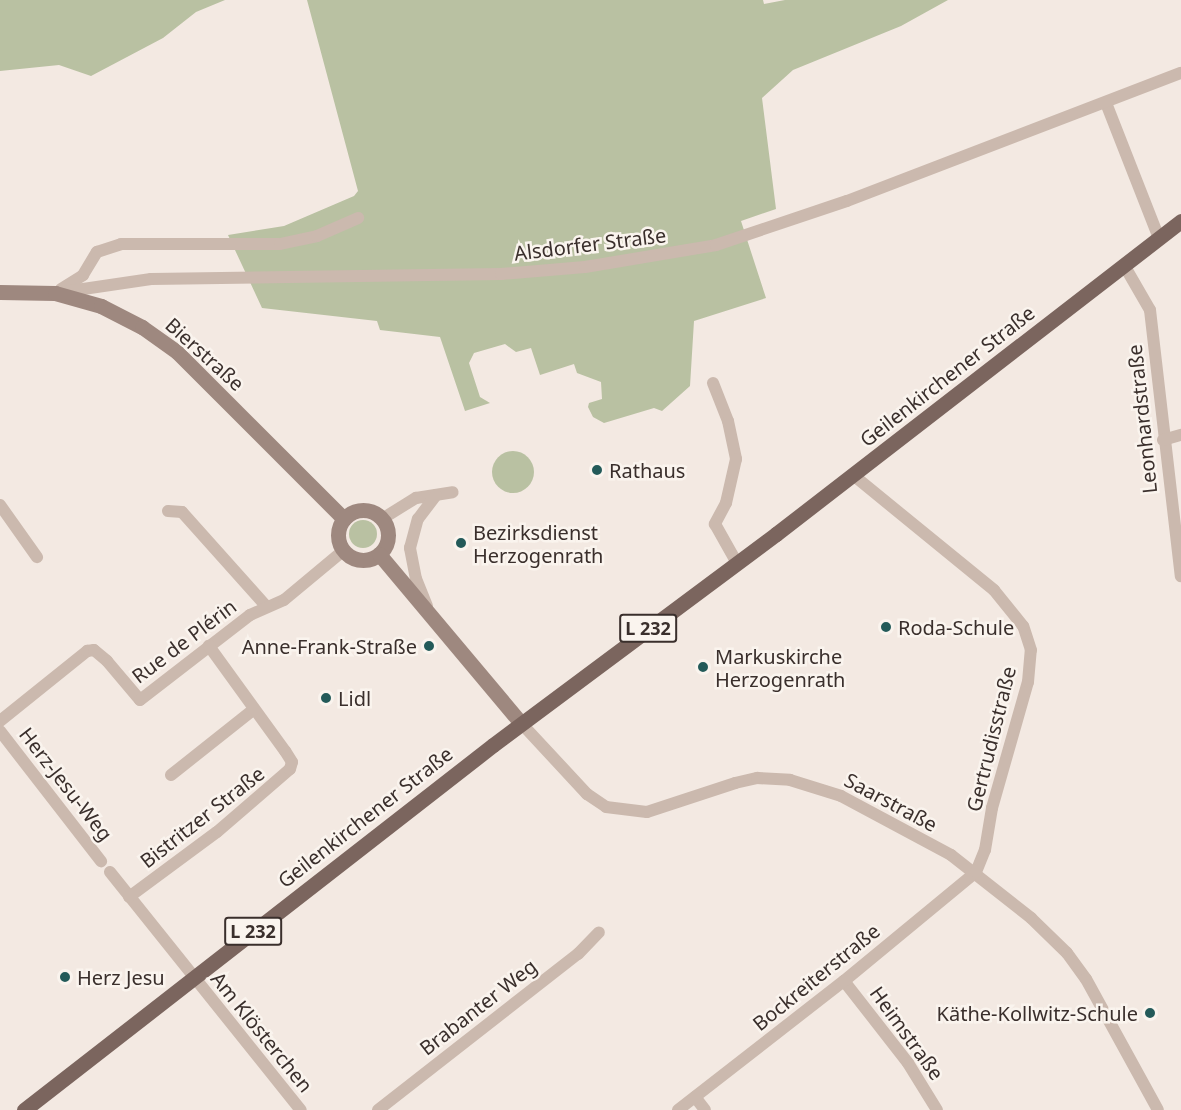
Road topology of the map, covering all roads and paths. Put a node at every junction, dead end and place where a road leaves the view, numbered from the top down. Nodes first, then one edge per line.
1 (1181, 73) edge
2 (1106, 103) junction
3 (358, 218) dead end
4 (1181, 221) edge
5 (1159, 238) junction
6 (1124, 265) junction
7 (0, 292) edge
8 (55, 293) junction
9 (713, 383) dead end
10 (1181, 435) edge
11 (1163, 440) junction
12 (854, 475) junction
13 (453, 492) dead end
14 (436, 495) junction
15 (0, 505) edge
16 (168, 511) dead end
17 (344, 519) junction
18 (382, 519) junction
19 (344, 550) junction
20 (379, 554) junction
21 (37, 557) dead end
22 (737, 563) junction
23 (1181, 576) edge
24 (267, 607) junction
25 (434, 621) junction
26 (209, 646) junction
27 (253, 710) junction
28 (0, 721) edge
29 (521, 723) junction
30 (0, 731) edge
31 (171, 775) dead end
32 (101, 861) dead end
33 (110, 872) dead end
34 (976, 872) junction
35 (129, 897) junction
36 (599, 932) dead end
37 (193, 979) junction
38 (844, 981) junction
39 (695, 1097) junction
40 (24, 1110) edge
41 (301, 1110) edge
42 (378, 1110) edge
43 (678, 1110) edge
44 (705, 1110) edge
45 (937, 1110) edge
46 (1158, 1110) edge

1 - 2 street, Alsdorfer Straße
2 - 5 street
2 - 8 street, Alsdorfer Straße
3 - 8 street
4 - 5 main road, Geilenkirchener Straße / L 232
5 - 6 main road, Geilenkirchener Straße / L 232
6 - 11 street, Leonhardstraße
6 - 12 main road, Geilenkirchener Straße / L 232
7 - 8 main road, Bierstraße
8 - 17 main road, Bierstraße
9 - 22 street
10 - 11 street
11 - 23 street, Leonhardstraße
12 - 22 main road, Geilenkirchener Straße / L 232
12 - 34 street, Gertrudisstraße
13 - 14 street
14 - 18 street
14 - 25 street
15 - 21 street
16 - 24 street
17 - 18 main road
17 - 19 main road
18 - 20 main road
19 - 20 main road
19 - 24 street, Rue de Plérin
20 - 25 main road
22 - 29 main road, Geilenkirchener Straße / L 232
24 - 26 street, Rue de Plérin
25 - 29 main road
26 - 27 street, Bistritzer Straße
26 - 28 street, Rue de Plérin
27 - 31 street
27 - 35 street, Bistritzer Straße
29 - 34 street, Saarstraße
29 - 37 main road, Geilenkirchener Straße / L 232
30 - 32 street, Herz-Jesu-Weg
33 - 35 street, Herz-Jesu-Weg
34 - 38 street, Bockreiterstraße
34 - 46 street, Saarstraße
35 - 37 street, Herz-Jesu-Weg
36 - 42 street, Brabanter Weg
37 - 40 main road, Geilenkirchener Straße / L 232
37 - 41 street, Am Klösterchen
38 - 39 street, Bockreiterstraße
38 - 45 street, Heimstraße
39 - 43 street, Bockreiterstraße
39 - 44 street

